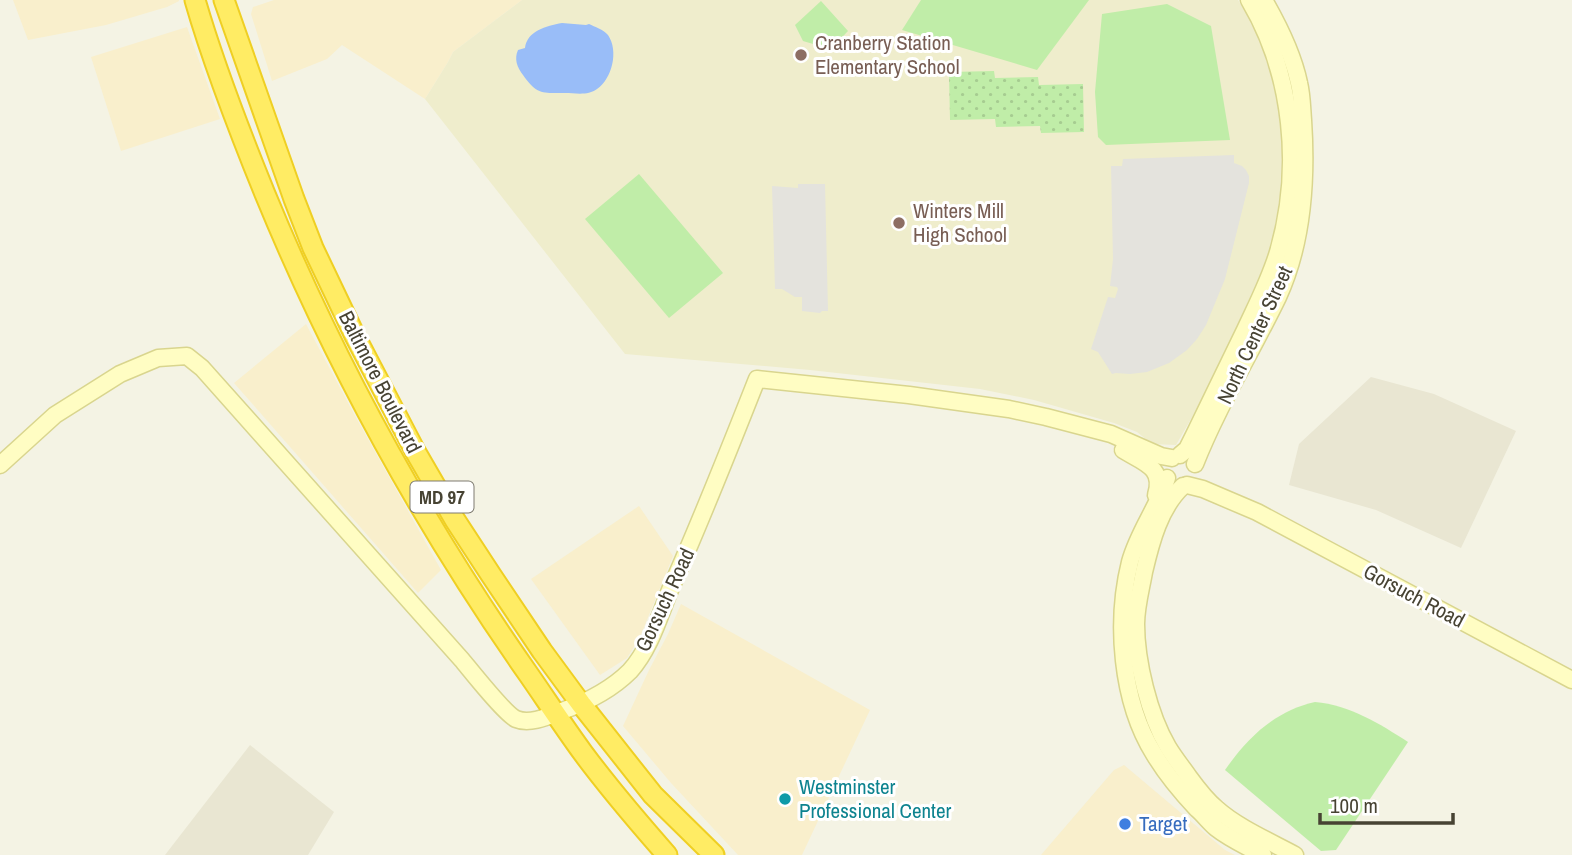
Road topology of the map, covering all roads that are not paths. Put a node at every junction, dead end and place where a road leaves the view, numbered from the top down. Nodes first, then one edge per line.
1 (1249, 0) edge
2 (1264, 0) edge
3 (217, 1) edge
4 (1084, 428) junction
5 (1123, 450) junction
6 (0, 465) edge
7 (1171, 466) junction
8 (1196, 466) junction
9 (1185, 485) junction
10 (1235, 503) junction
11 (1257, 512) junction
12 (1142, 531) junction
13 (1149, 552) junction
14 (1572, 680) edge
15 (581, 704) junction
16 (555, 714) junction
17 (667, 855) edge
18 (714, 855) edge
19 (1263, 855) edge
20 (1294, 855) edge

1 - 7 street, North Center Street
2 - 8 street, North Center Street
3 - 15 highway, Baltimore Boulevard / MD 97
3 - 16 highway, Baltimore Boulevard / MD 97
4 - 5 street, Gorsuch Road
4 - 7 street, Gorsuch Road
4 - 15 street, Gorsuch Road
5 - 7 street, Gorsuch Road
5 - 12 street
6 - 16 street, Gorsuch Road
7 - 8 street
7 - 9 street
7 - 12 street, North Center Street
8 - 9 street
8 - 11 street, Gorsuch Road
9 - 10 street, Gorsuch Road
9 - 13 street
10 - 11 street, Gorsuch Road
10 - 13 street
11 - 14 street, Gorsuch Road
12 - 19 street, North Center Street
13 - 20 street
15 - 16 street, Gorsuch Road
15 - 18 highway, Baltimore Boulevard / MD 97
16 - 17 highway, Baltimore Boulevard / MD 97

